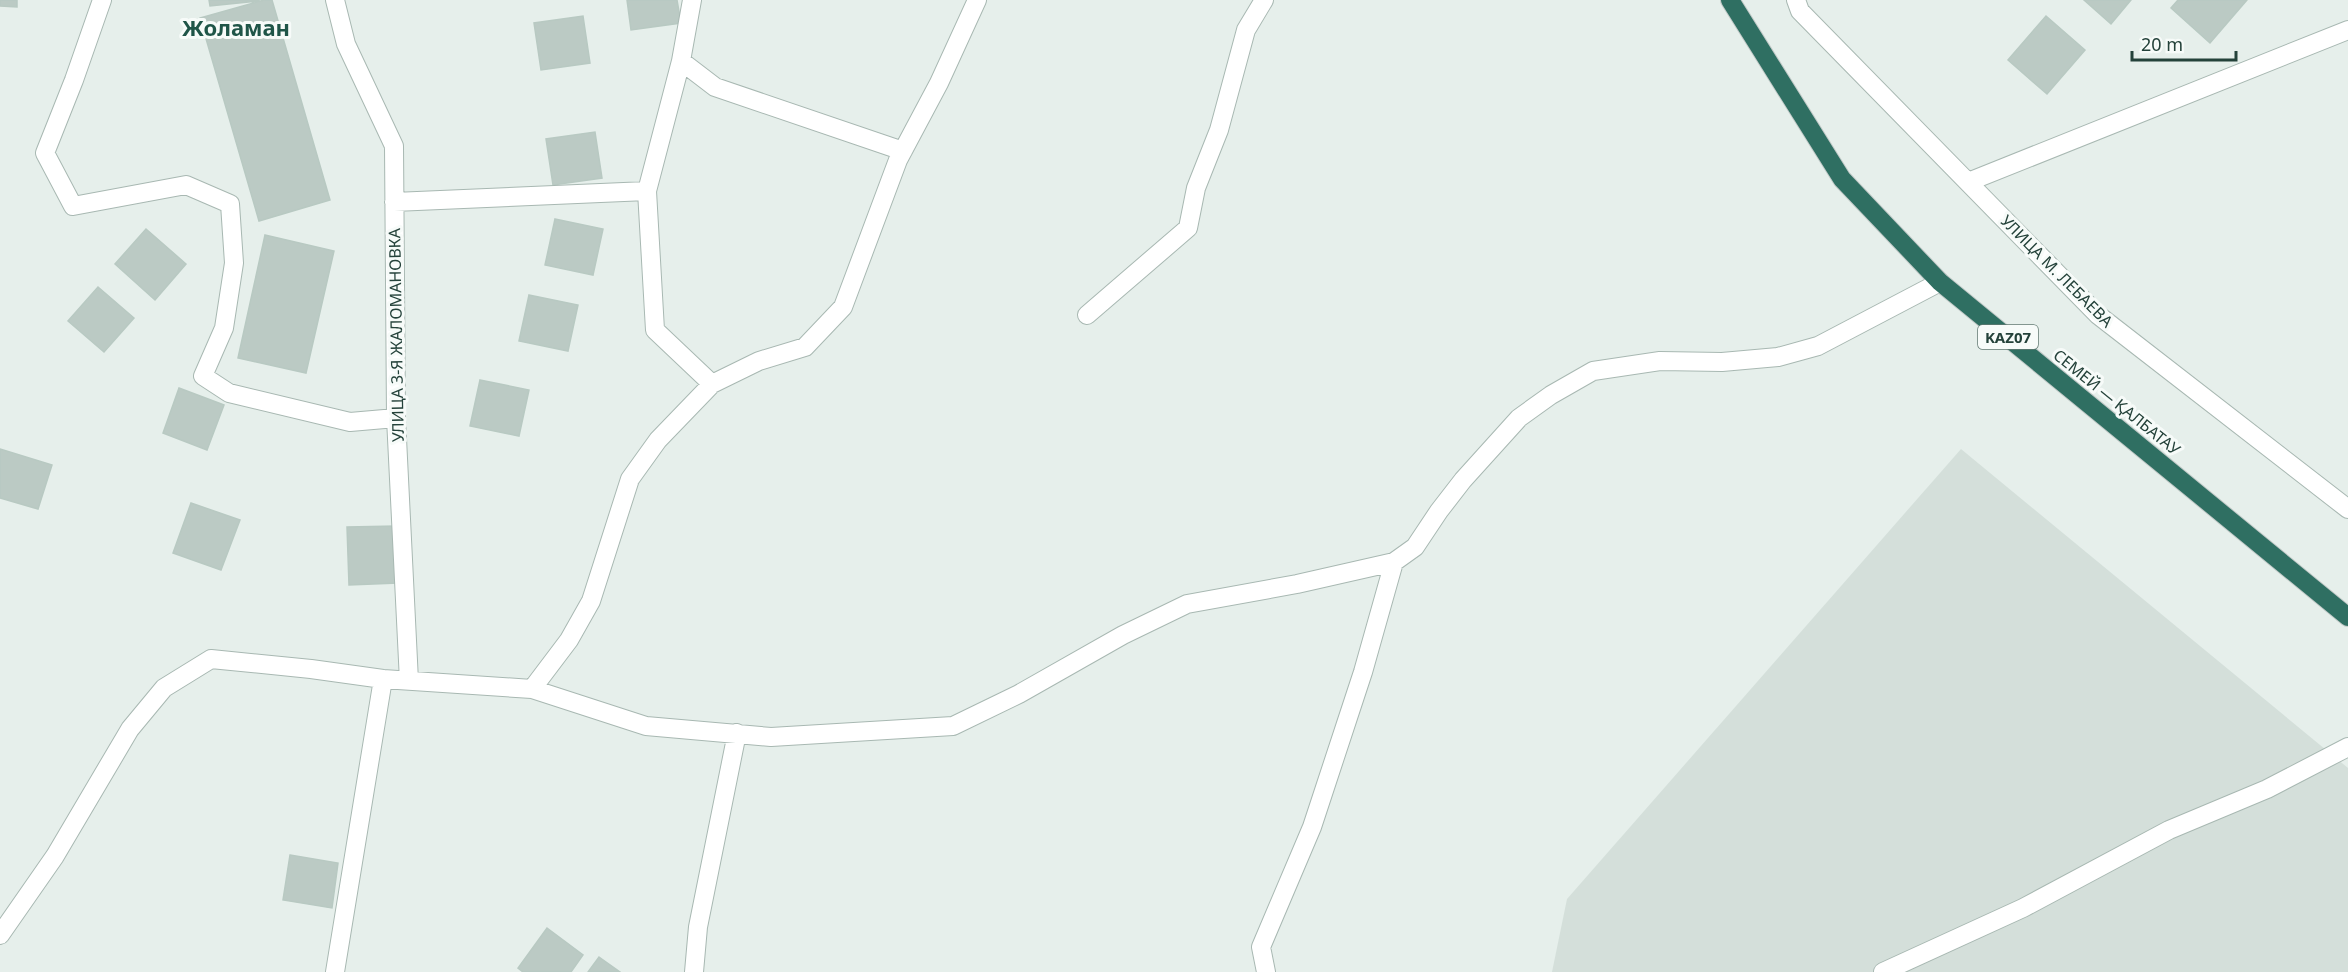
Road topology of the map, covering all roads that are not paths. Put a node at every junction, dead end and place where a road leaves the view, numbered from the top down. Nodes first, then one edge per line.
1 (102, 0) edge
2 (335, 0) edge
3 (692, 0) edge
4 (977, 0) edge
5 (1264, 0) edge
6 (1730, 0) edge
7 (1796, 0) edge
8 (2348, 30) edge
9 (681, 61) junction
10 (903, 151) junction
11 (1968, 182) junction
12 (647, 191) junction
13 (394, 202) junction
14 (1940, 282) junction
15 (1087, 315) dead end
16 (712, 384) junction
17 (396, 418) junction
18 (2348, 509) edge
19 (1394, 562) junction
20 (2348, 617) edge
21 (383, 679) junction
22 (409, 681) junction
23 (532, 689) junction
24 (737, 734) junction
25 (2348, 747) edge
26 (0, 935) edge
27 (335, 972) edge
28 (694, 972) edge
29 (1266, 972) edge
30 (1883, 972) edge

1 - 17 street
2 - 13 street, УЛИЦА 3-Я ЖАЛОМАНОВКА
3 - 9 street
4 - 10 street
5 - 15 street
6 - 14 highway, СЕМЕЙ — ҚАЛБАТАУ / KAZ07
7 - 11 street, УЛИЦА М. ЛЕБАЕВА
8 - 11 street
9 - 10 street
9 - 12 street
10 - 16 street
11 - 18 street, УЛИЦА М. ЛЕБАЕВА
12 - 13 street
12 - 16 street
13 - 17 street, УЛИЦА 3-Я ЖАЛОМАНОВКА
14 - 19 street
14 - 20 highway, СЕМЕЙ — ҚАЛБАТАУ / KAZ07
16 - 23 street
17 - 22 street, УЛИЦА 3-Я ЖАЛОМАНОВКА
19 - 24 street
19 - 29 street
21 - 22 street
21 - 26 street
21 - 27 street
22 - 23 street
23 - 24 street
24 - 28 street
25 - 30 street

